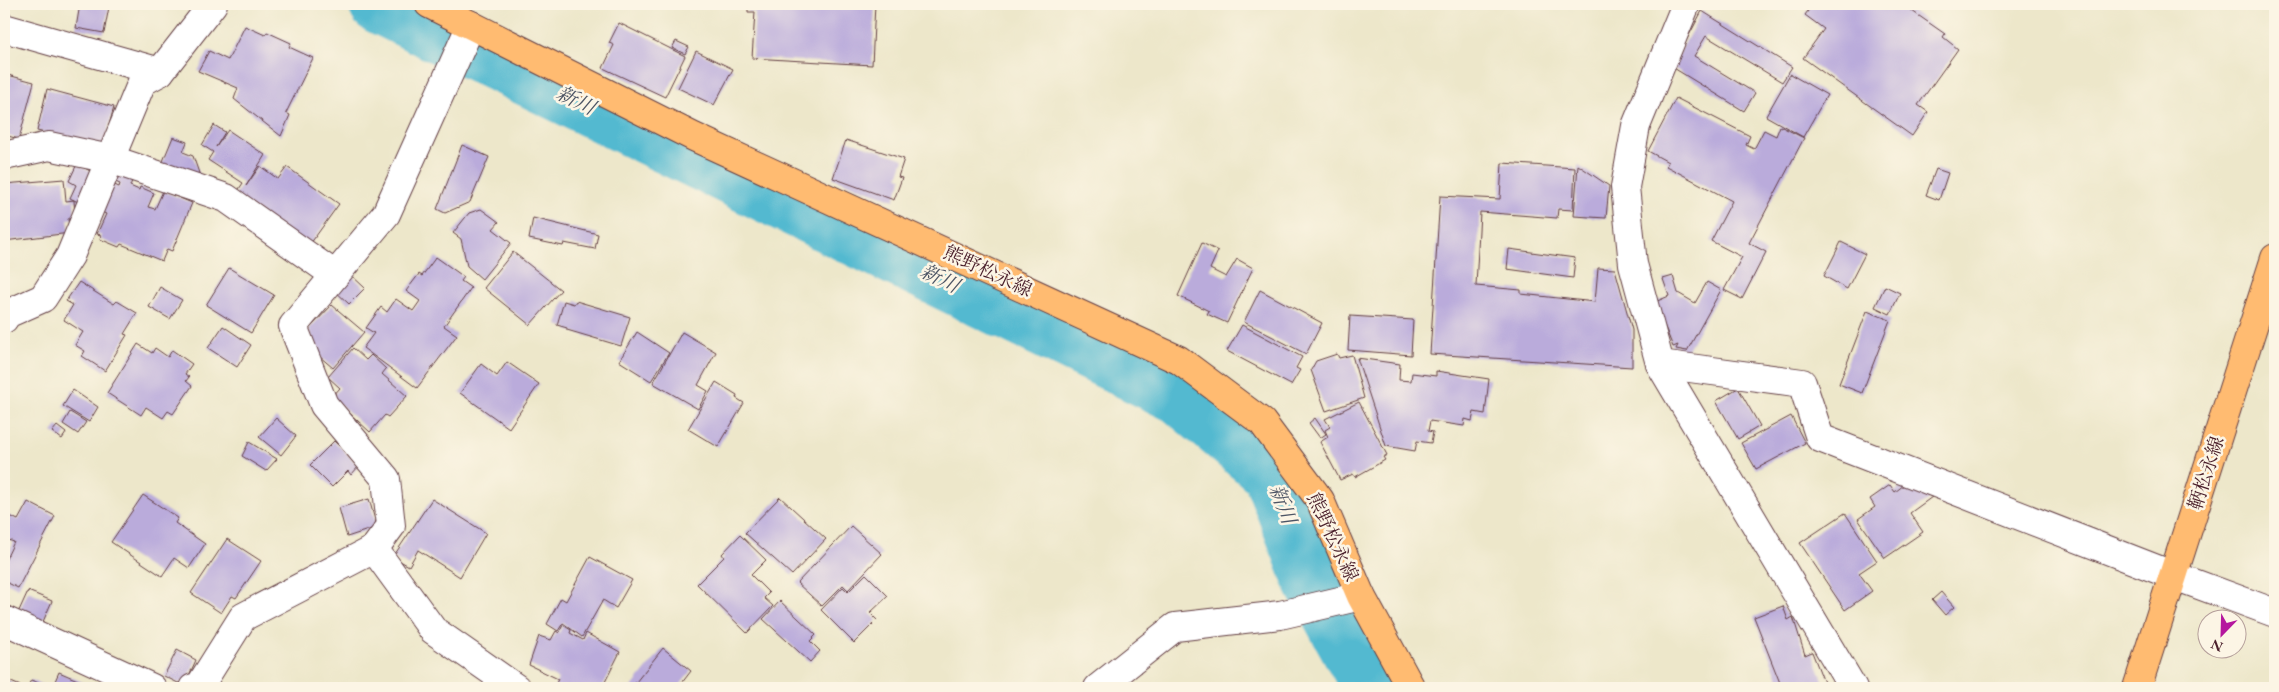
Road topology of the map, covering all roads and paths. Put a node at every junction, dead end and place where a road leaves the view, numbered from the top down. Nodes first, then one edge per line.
1 (213, 4) edge
2 (429, 4) edge
3 (1686, 4) edge
4 (471, 25) junction
5 (4, 28) edge
6 (160, 72) junction
7 (4, 156) edge
8 (110, 159) junction
9 (2275, 258) edge
10 (335, 275) junction
11 (4, 319) edge
12 (1660, 364) junction
13 (374, 549) junction
14 (2172, 575) junction
15 (1361, 596) junction
16 (2275, 613) edge
17 (4, 620) edge
18 (152, 688) edge
19 (193, 688) edge
20 (516, 688) edge
21 (1098, 688) edge
22 (1411, 688) edge
23 (1853, 688) edge
24 (2137, 688) edge

1 - 6 street
2 - 4 main road, 熊野松永線
3 - 12 street
4 - 10 street
4 - 15 main road, 熊野松永線
5 - 6 street
6 - 8 street
7 - 8 street
8 - 10 street
8 - 11 street
9 - 14 main road, 鞆松永線
10 - 13 street
12 - 14 street
12 - 23 street
13 - 19 street
13 - 20 street
14 - 16 street
14 - 24 main road, 鞆松永線
15 - 21 street
15 - 22 main road, 熊野松永線
17 - 18 street

